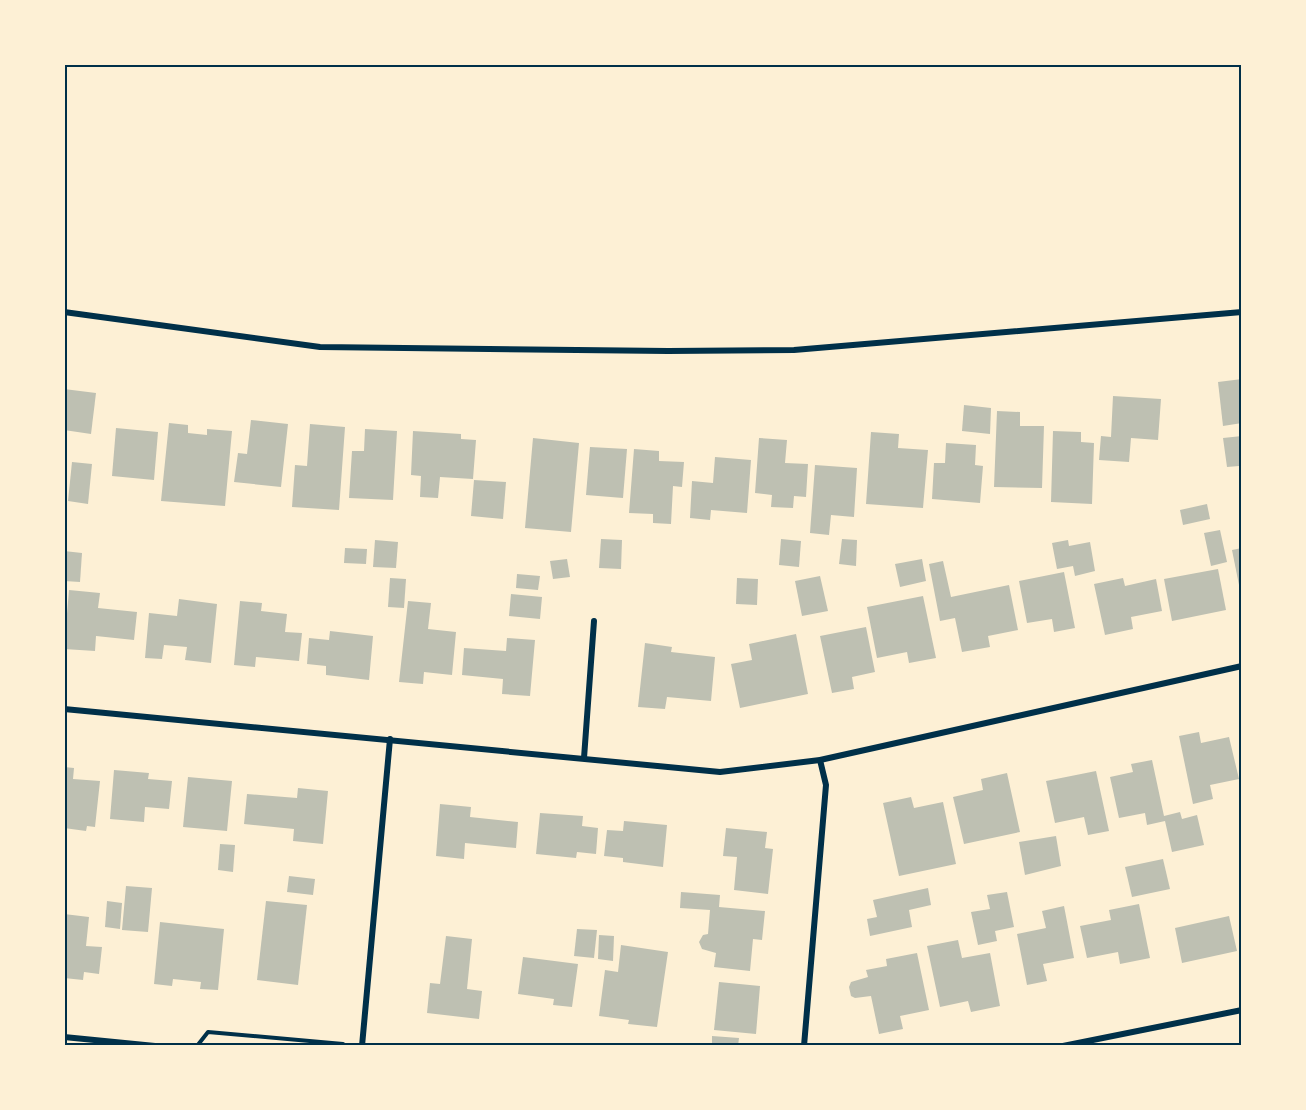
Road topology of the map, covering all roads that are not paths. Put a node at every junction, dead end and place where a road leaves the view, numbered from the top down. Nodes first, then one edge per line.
1 (64, 312) edge
2 (1242, 312) edge
3 (594, 621) dead end
4 (1242, 666) edge
5 (64, 709) edge
6 (390, 740) junction
7 (584, 758) junction
8 (820, 760) junction
9 (1242, 1010) edge
10 (64, 1037) edge
11 (155, 1046) edge
12 (362, 1046) edge
13 (804, 1046) edge
14 (1063, 1046) edge

1 - 2 street
3 - 7 street
4 - 8 street
5 - 6 street
6 - 7 street
6 - 12 street
7 - 8 street
8 - 13 street
9 - 14 street
10 - 11 street

